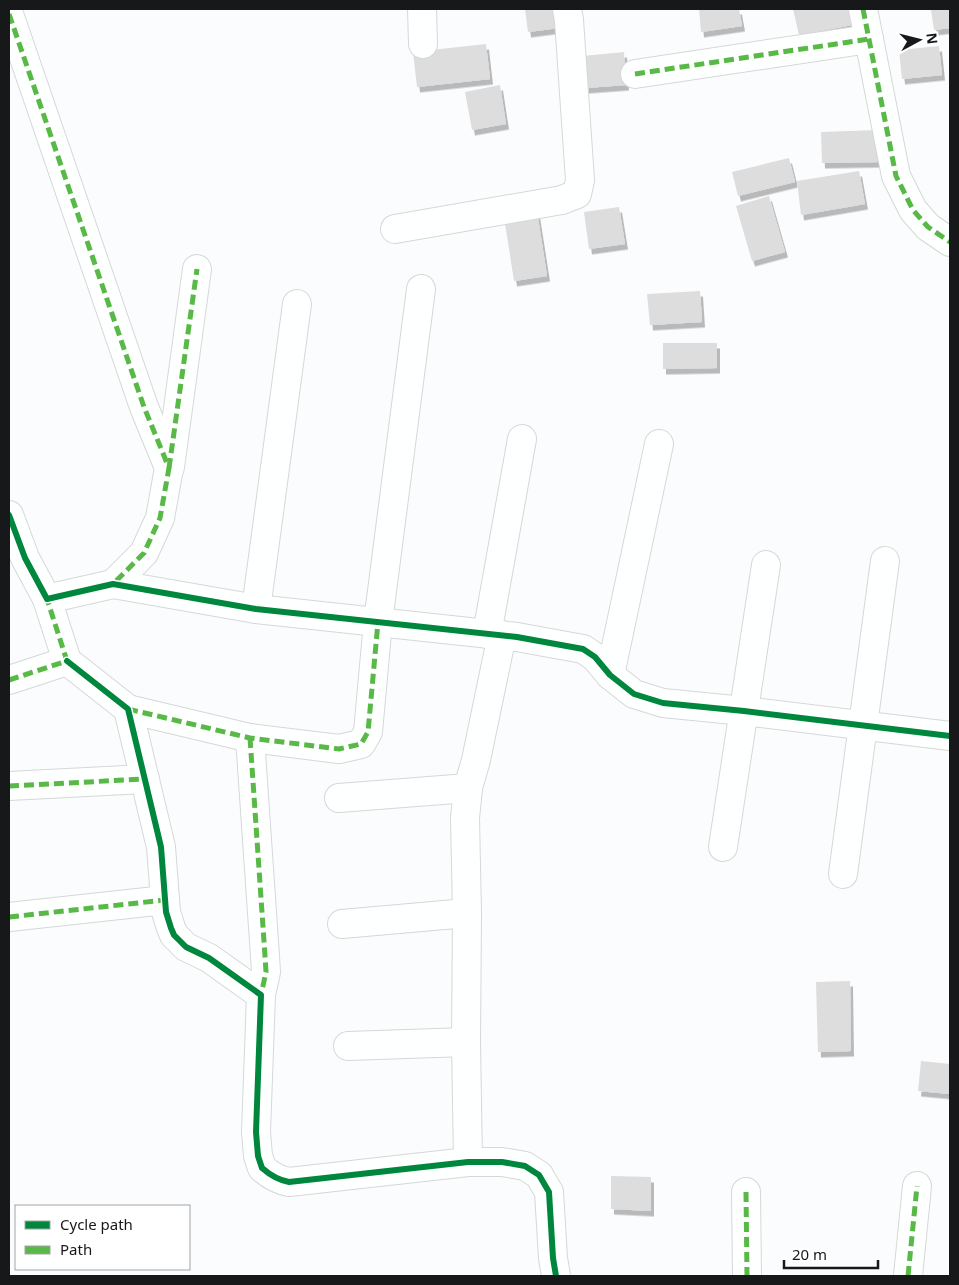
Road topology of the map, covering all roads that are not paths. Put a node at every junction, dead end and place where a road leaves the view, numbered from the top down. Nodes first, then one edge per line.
1 (422, 9) edge
2 (567, 9) edge
3 (863, 9) edge
4 (9, 14) edge
5 (869, 39) junction
6 (423, 44) dead end
7 (635, 74) dead end
8 (395, 229) dead end
9 (950, 242) edge
10 (197, 269) dead end
11 (421, 289) dead end
12 (297, 304) dead end
13 (522, 439) dead end
14 (659, 444) dead end
15 (169, 468) junction
16 (9, 515) edge
17 (17, 560) edge
18 (885, 561) dead end
19 (766, 565) dead end
20 (113, 584) junction
21 (47, 600) junction
22 (256, 609) junction
23 (378, 622) junction
24 (494, 634) junction
25 (67, 661) junction
26 (610, 674) junction
27 (9, 680) edge
28 (128, 709) junction
29 (744, 711) junction
30 (863, 726) junction
31 (950, 736) edge
32 (250, 738) junction
33 (145, 779) junction
34 (9, 786) edge
35 (468, 788) junction
36 (339, 798) dead end
37 (722, 847) dead end
38 (843, 874) dead end
39 (166, 900) junction
40 (467, 914) junction
41 (9, 916) edge
42 (342, 924) dead end
43 (261, 995) junction
44 (466, 1042) junction
45 (348, 1046) dead end
46 (468, 1162) junction
47 (917, 1186) dead end
48 (746, 1192) dead end
49 (556, 1276) edge
50 (747, 1276) edge
51 (908, 1276) edge

1 - 6 street
2 - 8 street
3 - 5 street
4 - 15 street
5 - 7 street
5 - 9 street
10 - 15 street
11 - 23 street
12 - 22 street
13 - 24 street
14 - 26 street
15 - 20 street
16 - 17 street
17 - 21 street
18 - 30 street
19 - 29 street
20 - 21 street
20 - 22 street
21 - 25 street
22 - 23 street
23 - 24 street
23 - 32 street
24 - 26 street
24 - 35 street
25 - 27 street
25 - 28 street
26 - 29 street
28 - 32 street
28 - 33 street
29 - 30 street
29 - 37 street
30 - 31 street
30 - 38 street
32 - 43 street
33 - 34 street
33 - 39 street
35 - 36 street
35 - 40 street
39 - 41 street
39 - 43 street
40 - 42 street
40 - 44 street
43 - 46 street
44 - 45 street
44 - 46 street
46 - 49 street
47 - 51 street
48 - 50 street

